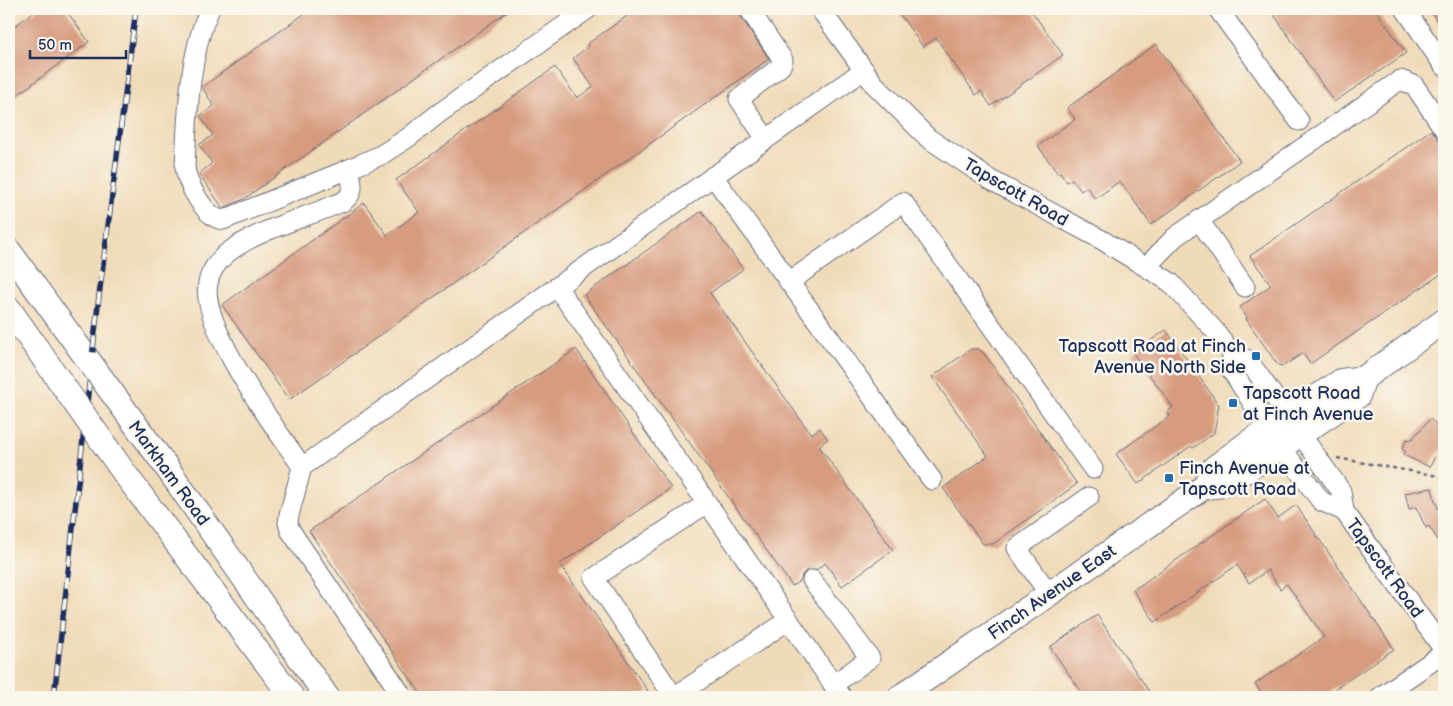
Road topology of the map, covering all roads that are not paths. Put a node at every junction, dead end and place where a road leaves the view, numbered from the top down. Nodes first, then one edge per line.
1 (210, 9) edge
2 (588, 9) edge
3 (749, 9) edge
4 (820, 9) edge
5 (1218, 9) edge
6 (1404, 9) edge
7 (1444, 66) edge
8 (864, 70) junction
9 (1299, 121) dead end
10 (1444, 129) edge
11 (766, 139) junction
12 (349, 170) junction
13 (714, 176) junction
14 (1199, 220) junction
15 (9, 251) edge
16 (1146, 267) junction
17 (790, 282) junction
18 (557, 287) junction
19 (1245, 287) dead end
20 (9, 310) edge
21 (1444, 321) edge
22 (1285, 431) junction
23 (302, 467) junction
24 (1092, 469) dead end
25 (932, 480) dead end
26 (1089, 497) dead end
27 (707, 503) junction
28 (1344, 511) junction
29 (812, 580) dead end
30 (1049, 594) junction
31 (789, 620) junction
32 (1444, 652) edge
33 (838, 691) edge
34 (292, 697) edge
35 (327, 697) edge
36 (403, 697) edge
37 (674, 697) edge
38 (900, 697) edge
39 (1380, 697) edge

1 - 12 street
2 - 12 street
3 - 11 street
4 - 8 street, Tapscott Road
5 - 9 street
6 - 7 street
8 - 11 street
8 - 16 street, Tapscott Road
10 - 14 street
11 - 13 street
12 - 23 street
13 - 17 street
13 - 18 street
14 - 16 street
14 - 19 street
15 - 35 main road, Markham Road, bridge
16 - 22 street, Tapscott Road
17 - 24 street
17 - 25 street
18 - 23 street
18 - 27 street
20 - 34 main road, Markham Road, bridge
21 - 22 main road, Finch Avenue East
22 - 28 street, Tapscott Road
22 - 28 street, Tapscott Road
22 - 30 main road, Finch Avenue East
23 - 36 street
26 - 30 street
27 - 31 street
27 - 37 street
28 - 32 street, Tapscott Road
29 - 33 street
30 - 38 main road, Finch Avenue East
31 - 33 street
31 - 37 street
32 - 39 street

